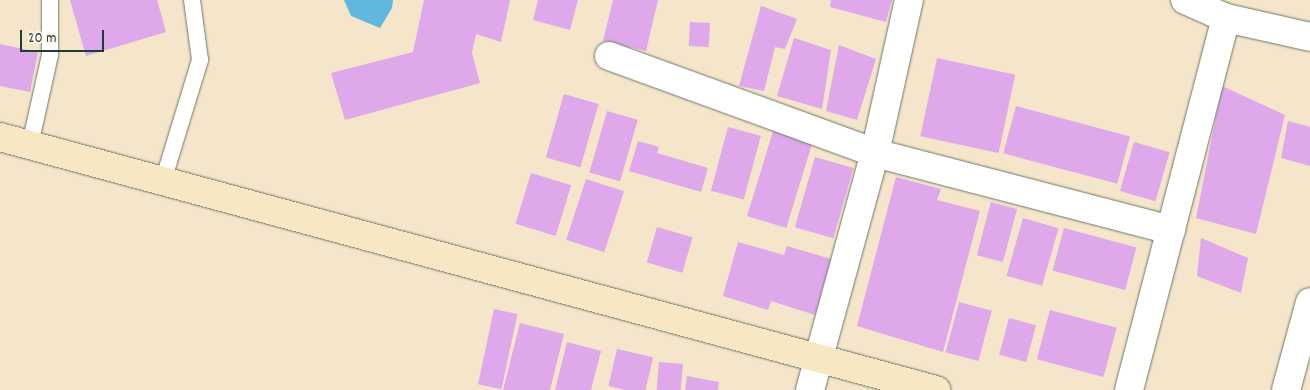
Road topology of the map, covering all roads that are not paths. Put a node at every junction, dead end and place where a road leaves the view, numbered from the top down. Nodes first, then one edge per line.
1 (50, 0) edge
2 (192, 0) edge
3 (909, 0) edge
4 (1184, 0) edge
5 (1226, 18) junction
6 (1310, 37) edge
7 (609, 56) dead end
8 (0, 137) edge
9 (30, 145) junction
10 (875, 153) junction
11 (163, 181) junction
12 (1171, 230) junction
13 (1310, 302) edge
14 (817, 360) junction
15 (810, 390) edge
16 (936, 390) edge
17 (1129, 390) edge
18 (1286, 390) edge

1 - 9 lane
2 - 11 lane
3 - 10 street
4 - 5 street
5 - 6 street
5 - 12 street
7 - 10 street
8 - 9 main road
9 - 11 main road
10 - 12 street
10 - 14 street
11 - 14 main road
12 - 17 street
13 - 18 street
14 - 15 street
14 - 16 main road

